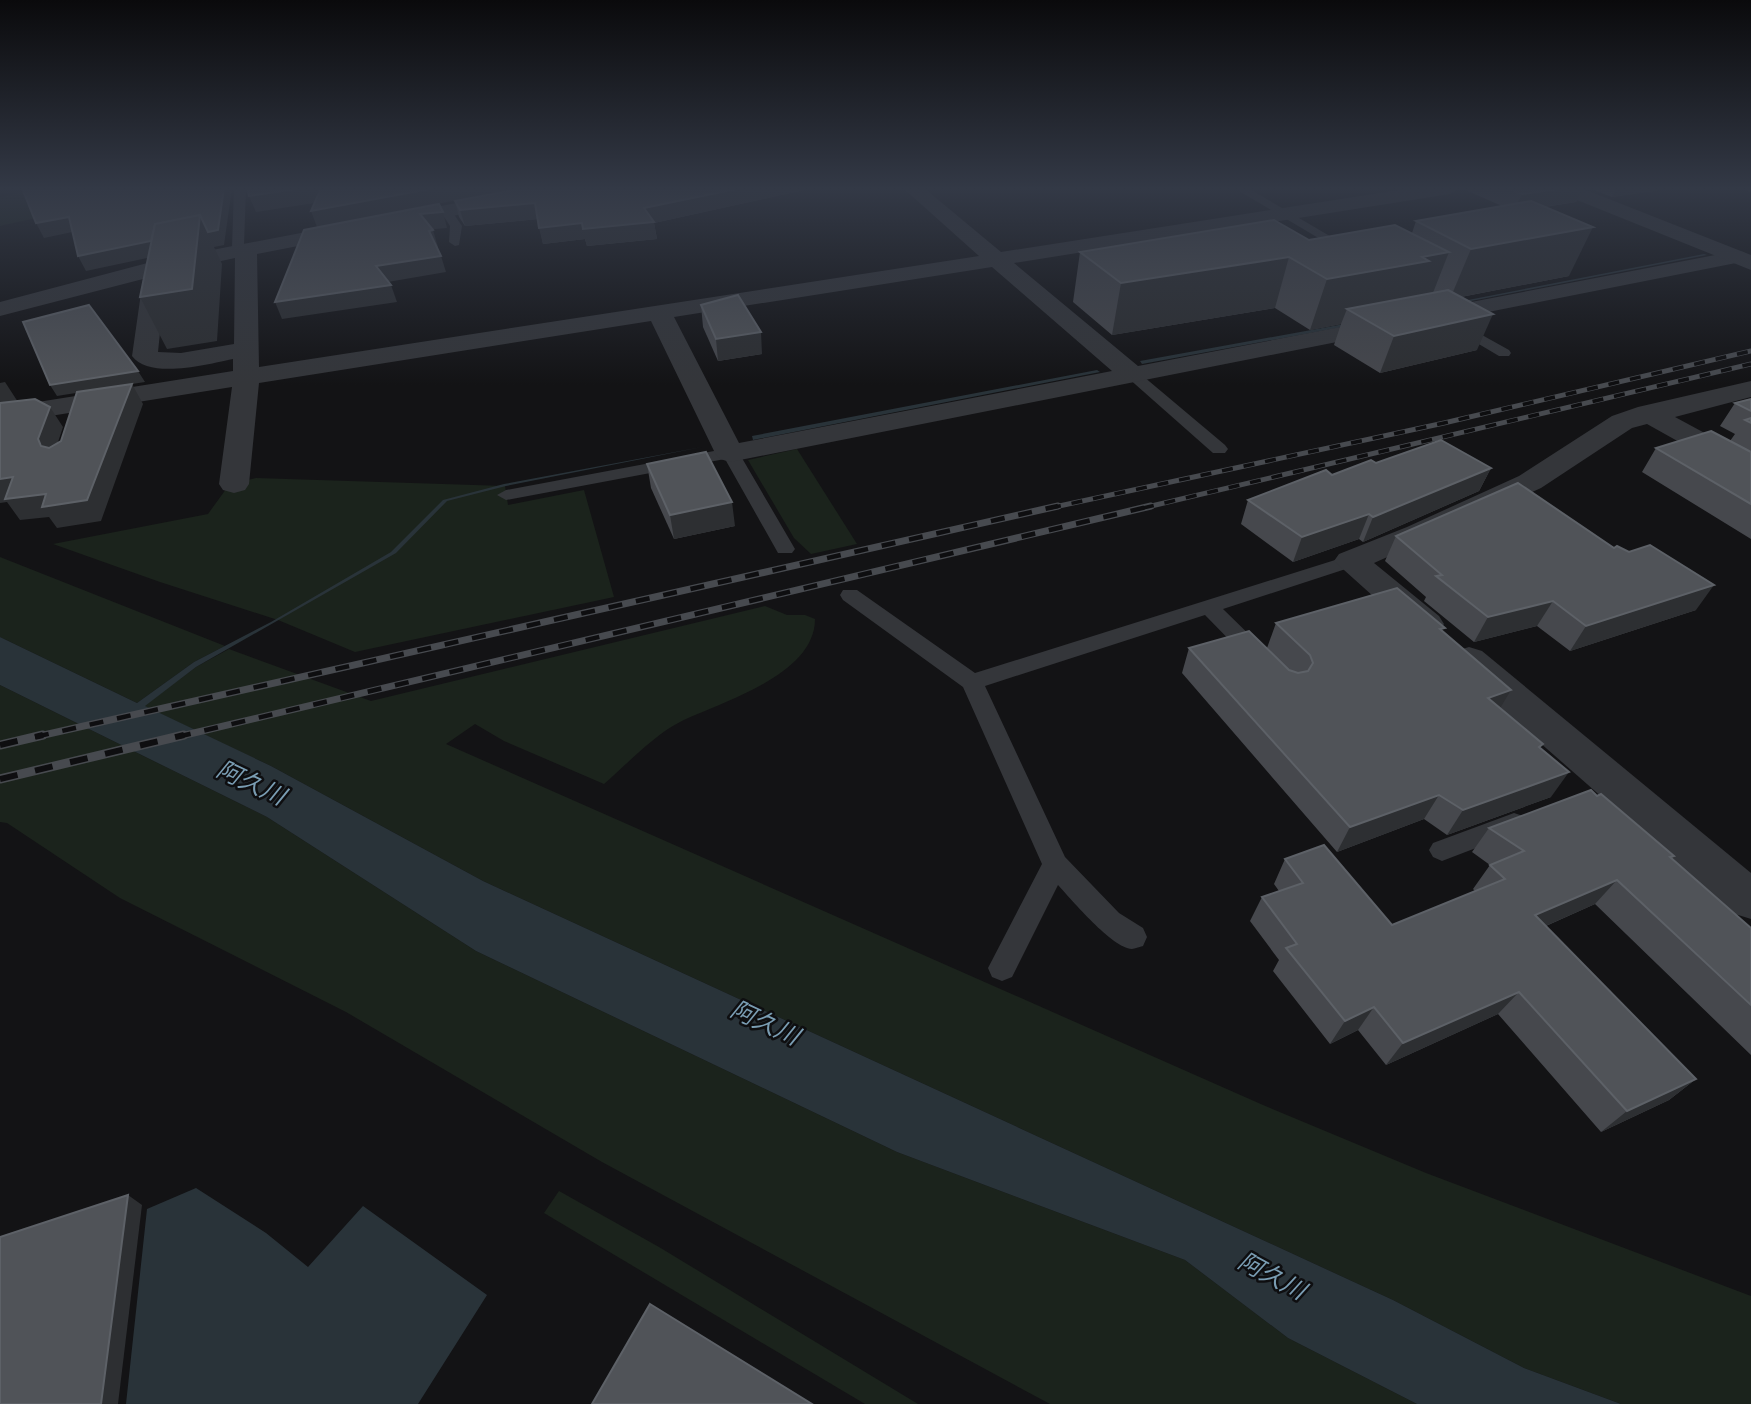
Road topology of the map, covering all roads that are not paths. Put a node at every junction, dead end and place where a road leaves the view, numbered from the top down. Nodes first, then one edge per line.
1 (233, 254) edge
2 (246, 254) edge
3 (989, 254) edge
4 (1030, 254) edge
5 (1354, 254) edge
6 (1746, 258) edge
7 (995, 259) junction
8 (1368, 261) edge
9 (155, 268) junction
10 (1445, 308) junction
11 (0, 309) edge
12 (659, 312) junction
13 (245, 349) junction
14 (1504, 353) dead end
15 (1132, 374) junction
16 (246, 378) junction
17 (1751, 389) edge
18 (1648, 414) junction
19 (0, 416) edge
20 (1219, 449) dead end
21 (730, 453) junction
22 (1751, 470) edge
23 (234, 484) dead end
24 (506, 495) dead end
25 (785, 549) dead end
26 (1351, 561) junction
27 (850, 595) dead end
28 (1208, 606) junction
29 (1271, 669) edge
30 (972, 682) junction
31 (1541, 813) edge
32 (1442, 850) dead end
33 (1055, 864) junction
34 (1751, 900) edge
35 (1133, 937) dead end
36 (1002, 968) dead end

1 - 9 street
2 - 13 street
3 - 7 street
4 - 7 street
5 - 8 lane
6 - 10 street
7 - 12 street
7 - 15 street
9 - 11 street
9 - 13 street
10 - 14 lane
10 - 15 street
12 - 16 street
12 - 21 street
13 - 16 street
15 - 20 lane
15 - 21 street
16 - 19 street
16 - 23 street
17 - 18 street
18 - 22 street
18 - 26 street
21 - 24 lane
21 - 25 lane
26 - 28 lane
26 - 34 street
27 - 30 lane
28 - 29 lane
28 - 30 lane
30 - 33 lane
31 - 32 lane
33 - 35 lane
33 - 36 lane

